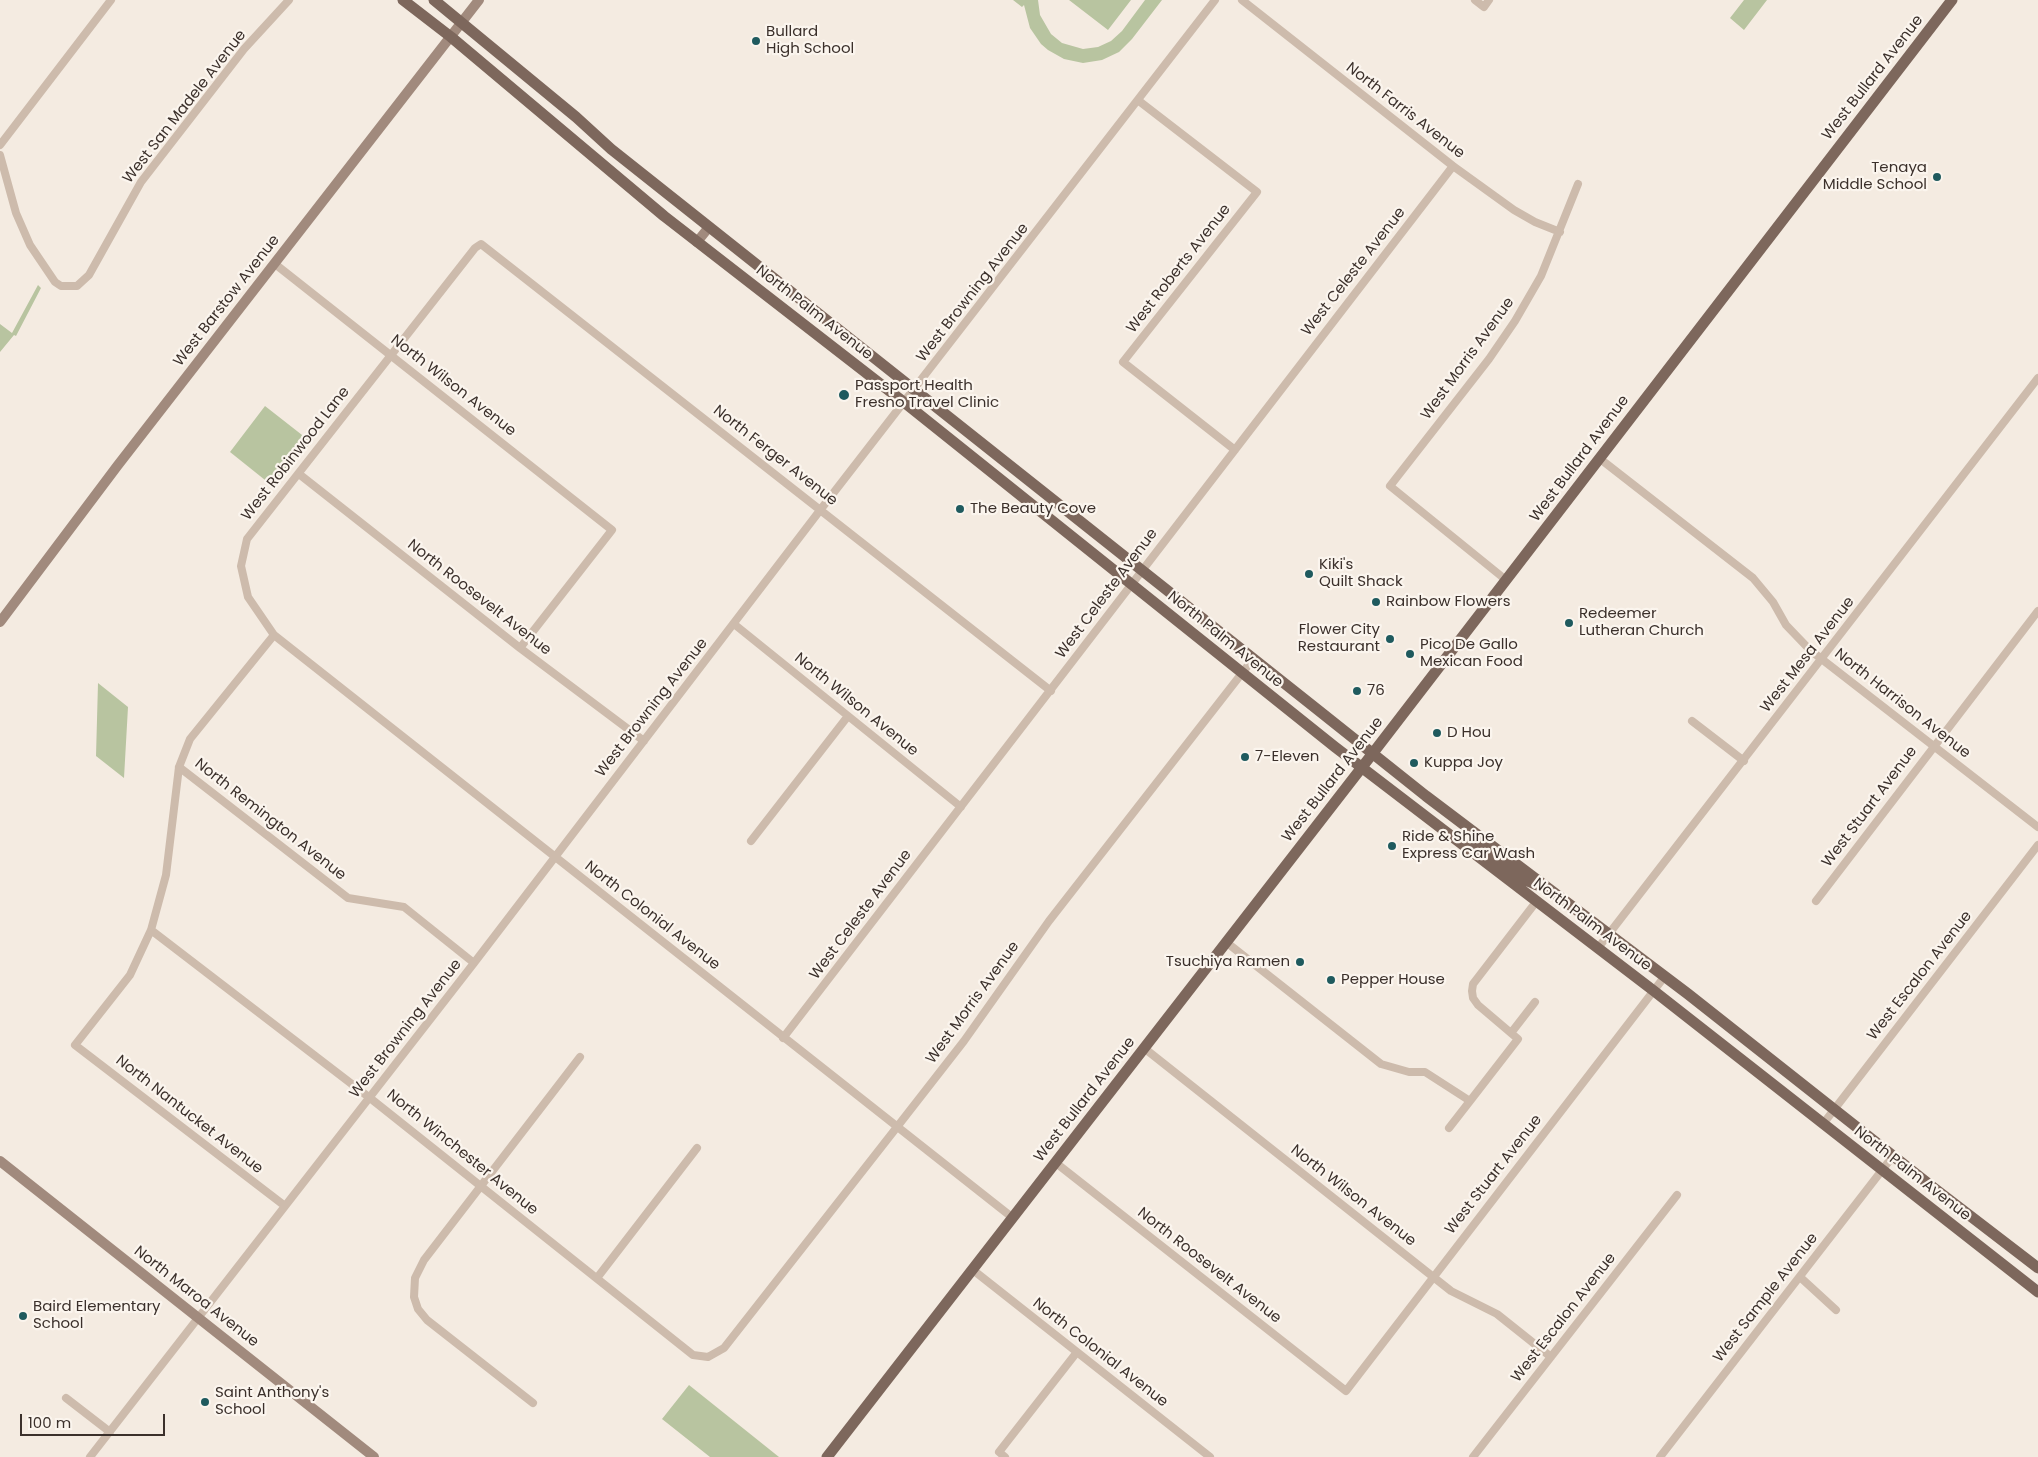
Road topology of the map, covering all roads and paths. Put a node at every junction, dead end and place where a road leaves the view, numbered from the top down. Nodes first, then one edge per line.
1 (111, 0) edge
2 (289, 0) edge
3 (403, 0) edge
4 (434, 0) edge
5 (479, 0) edge
6 (1215, 0) edge
7 (1242, 0) edge
8 (1475, 0) edge
9 (1952, 0) edge
10 (1486, 3) edge
11 (462, 22) junction
12 (451, 36) junction
13 (1139, 100) junction
14 (0, 145) edge
15 (0, 155) edge
16 (1453, 166) junction
17 (1578, 184) dead end
18 (709, 227) junction
19 (1560, 232) junction
20 (697, 242) junction
21 (481, 244) joint
22 (275, 264) junction
23 (391, 354) junction
24 (2038, 378) edge
25 (915, 390) junction
26 (905, 403) junction
27 (1234, 450) junction
28 (1599, 458) junction
29 (299, 474) junction
30 (821, 509) junction
31 (1142, 570) junction
32 (1506, 580) junction
33 (1132, 585) junction
34 (2038, 611) edge
35 (0, 622) edge
36 (734, 624) junction
37 (274, 635) junction
38 (520, 648) junction
39 (1253, 659) junction
40 (1822, 659) junction
41 (1243, 672) junction
42 (1051, 691) junction
43 (848, 716) junction
44 (1692, 721) dead end
45 (644, 741) junction
46 (1934, 746) junction
47 (1373, 753) junction
48 (1744, 761) junction
49 (179, 767) junction
50 (1362, 767) junction
51 (961, 807) junction
52 (2038, 827) edge
53 (751, 841) dead end
54 (2038, 845) edge
55 (1466, 848) junction
56 (555, 857) junction
57 (1556, 894) junction
58 (1816, 901) dead end
59 (1536, 902) junction
60 (151, 930) junction
61 (1609, 933) junction
62 (1226, 942) junction
63 (1598, 948) junction
64 (474, 963) junction
65 (1665, 976) junction
66 (1654, 991) junction
67 (1535, 1002) dead end
68 (1511, 1033) junction
69 (784, 1038) junction
70 (1144, 1048) junction
71 (580, 1057) dead end
72 (370, 1098) junction
73 (1470, 1101) junction
74 (1834, 1109) junction
75 (1823, 1124) junction
76 (897, 1127) junction
77 (1448, 1128) dead end
78 (697, 1148) dead end
79 (1893, 1156) junction
80 (0, 1161) edge
81 (1056, 1163) junction
82 (1882, 1170) junction
83 (482, 1186) junction
84 (1676, 1195) dead end
85 (285, 1206) junction
86 (1013, 1218) junction
87 (2038, 1268) edge
88 (973, 1270) junction
89 (1433, 1277) junction
90 (1800, 1277) junction
91 (597, 1278) junction
92 (2038, 1292) edge
93 (1836, 1310) dead end
94 (198, 1318) junction
95 (1077, 1352) junction
96 (708, 1357) joint
97 (1551, 1357) junction
98 (1346, 1391) joint
99 (66, 1398) dead end
100 (533, 1403) dead end
101 (110, 1432) junction
102 (1002, 1455) edge
103 (90, 1457) edge
104 (374, 1457) edge
105 (827, 1457) edge
106 (1210, 1457) edge
107 (1474, 1457) edge
108 (1660, 1457) edge

1 - 14 street
2 - 15 street, West San Madele Avenue
3 - 12 main road, North Palm Avenue
4 - 11 main road, North Palm Avenue
5 - 11 street, West Barstow Avenue
6 - 13 street, West Browning Avenue
7 - 16 street, North Farris Avenue
8 - 10 street
9 - 28 main road, West Bullard Avenue
11 - 12 street, West Barstow Avenue
11 - 18 main road, North Palm Avenue
12 - 20 main road, North Palm Avenue
12 - 22 street, West Barstow Avenue
13 - 25 street, West Browning Avenue
13 - 27 street, West Roberts Avenue
16 - 19 street, North Farris Avenue
16 - 27 street, West Celeste Avenue
17 - 19 street, West Morris Avenue
18 - 20 street
18 - 25 main road, North Palm Avenue
19 - 32 street, West Morris Avenue
20 - 26 main road, North Palm Avenue
21 - 23 street, West Robinwood Lane
21 - 30 street, North Ferger Avenue
22 - 23 street, North Wilson Avenue
22 - 35 street, West Barstow Avenue
23 - 29 street, West Robinwood Lane
23 - 38 street, North Wilson Avenue
24 - 40 street, West Mesa Avenue
25 - 26 street, West Browning Avenue
25 - 31 main road, North Palm Avenue
26 - 30 street, West Browning Avenue
26 - 33 main road, North Palm Avenue
27 - 31 street, West Celeste Avenue
28 - 32 main road, West Bullard Avenue
28 - 40 street, North Harrison Avenue
29 - 37 street, West Robinwood Lane
29 - 38 street, North Roosevelt Avenue
30 - 36 street, West Browning Avenue
30 - 42 street, North Ferger Avenue
31 - 33 street, West Celeste Avenue
31 - 39 main road, North Palm Avenue
32 - 47 main road, West Bullard Avenue
33 - 41 main road, North Palm Avenue
33 - 42 street, West Celeste Avenue
34 - 46 street, West Stuart Avenue
36 - 43 street, North Wilson Avenue
36 - 45 street, West Browning Avenue
37 - 49 street
37 - 56 street, North Colonial Avenue
38 - 45 street, North Roosevelt Avenue
39 - 41 street, West Morris Avenue
39 - 47 main road, North Palm Avenue
40 - 46 street, North Harrison Avenue
40 - 48 street, West Mesa Avenue
41 - 50 main road, North Palm Avenue
41 - 76 street, West Morris Avenue
42 - 51 street, West Celeste Avenue
43 - 51 street, North Wilson Avenue
43 - 53 street
44 - 48 street
45 - 56 street, West Browning Avenue
46 - 52 street, North Harrison Avenue
46 - 58 street, West Stuart Avenue
47 - 50 main road, West Bullard Avenue
47 - 57 main road, North Palm Avenue
48 - 61 street, West Mesa Avenue
49 - 60 street
49 - 64 street, North Remington Avenue
50 - 55 main road, North Palm Avenue
50 - 62 main road, West Bullard Avenue
51 - 69 street, West Celeste Avenue
54 - 74 street, West Escalon Avenue
55 - 57 main road
55 - 59 main road, North Palm Avenue
56 - 64 street, West Browning Avenue
56 - 69 street, North Colonial Avenue
57 - 61 main road, North Palm Avenue
59 - 63 main road, North Palm Avenue
59 - 68 street
60 - 72 street, North Winchester Avenue
60 - 85 street, North Nantucket Avenue
61 - 63 street, West Mesa Avenue
61 - 65 main road, North Palm Avenue
62 - 70 main road, West Bullard Avenue
62 - 73 street
63 - 66 main road, North Palm Avenue
64 - 72 street, West Browning Avenue
65 - 66 street, West Stuart Avenue
65 - 74 main road, North Palm Avenue
66 - 75 main road, North Palm Avenue
66 - 89 street, West Stuart Avenue
67 - 68 street
68 - 73 street
69 - 76 street, North Colonial Avenue
70 - 81 main road, West Bullard Avenue
70 - 89 street, North Wilson Avenue
71 - 83 street
72 - 83 street, North Winchester Avenue
72 - 85 street, West Browning Avenue
73 - 77 street
74 - 75 street, West Escalon Avenue
74 - 79 main road, North Palm Avenue
75 - 82 main road, North Palm Avenue
76 - 86 street, North Colonial Avenue
76 - 96 street, West Morris Avenue
78 - 91 street
79 - 82 street, West Sample Avenue
79 - 87 main road, North Palm Avenue
80 - 94 street, North Maroa Avenue
81 - 86 main road, West Bullard Avenue
81 - 98 street, North Roosevelt Avenue
82 - 90 street, West Sample Avenue
82 - 92 main road, North Palm Avenue
83 - 91 street, North Winchester Avenue
83 - 100 street
84 - 97 street, West Escalon Avenue
85 - 94 street, West Browning Avenue
86 - 88 main road, West Bullard Avenue
88 - 95 street, North Colonial Avenue
88 - 105 main road, West Bullard Avenue
89 - 97 street, North Wilson Avenue
89 - 98 street, West Stuart Avenue
90 - 93 street
90 - 108 street, West Sample Avenue
91 - 96 street, North Winchester Avenue
94 - 101 street, West Browning Avenue
94 - 104 street, North Maroa Avenue
95 - 102 street
95 - 106 street, North Colonial Avenue
97 - 107 street, West Escalon Avenue
99 - 101 street
101 - 103 street, West Browning Avenue

